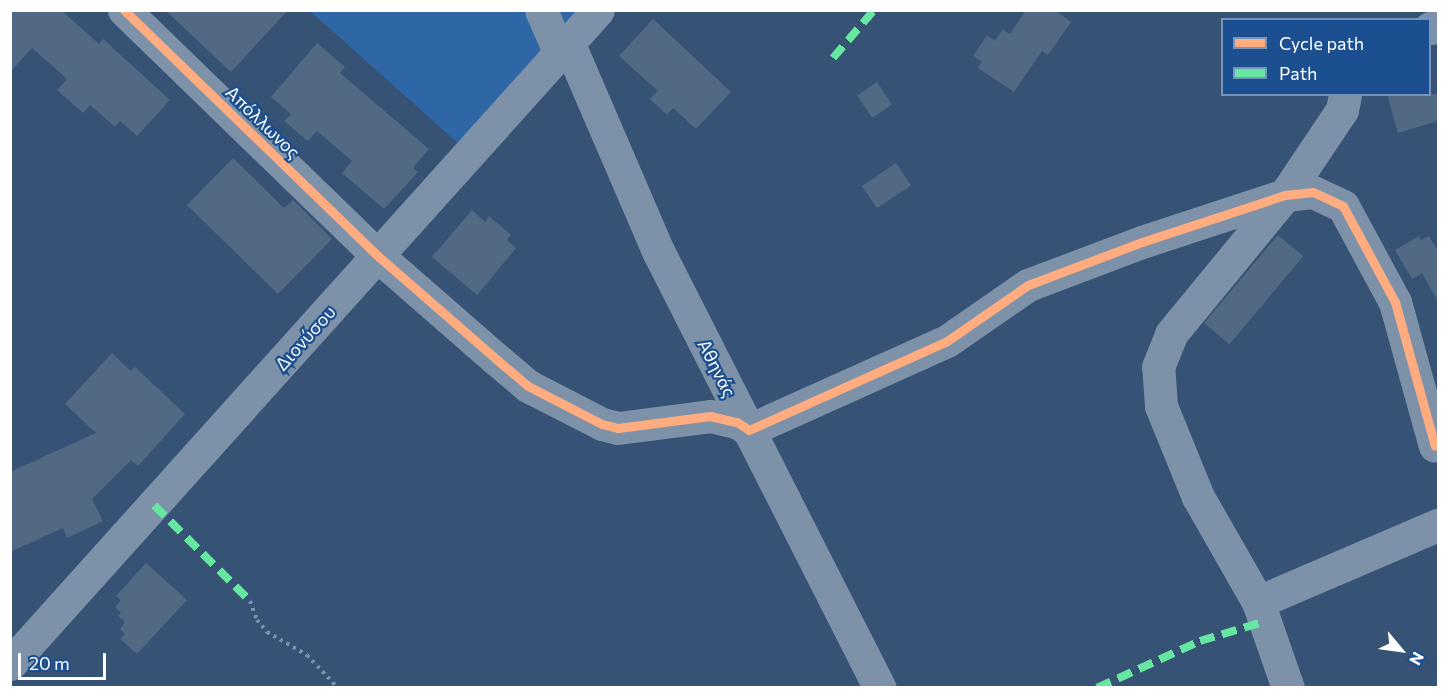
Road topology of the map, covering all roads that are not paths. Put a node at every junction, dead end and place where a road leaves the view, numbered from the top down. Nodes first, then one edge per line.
1 (124, 10) edge
2 (541, 10) edge
3 (598, 10) edge
4 (564, 48) junction
5 (1346, 96) edge
6 (1285, 195) junction
7 (378, 256) junction
8 (749, 430) junction
9 (1438, 450) edge
10 (1438, 525) edge
11 (1258, 602) junction
12 (10, 664) edge
13 (880, 687) edge
14 (1288, 687) edge

1 - 7 street, Απόλλωνος
2 - 4 street, Αθηνάς
3 - 4 street, Διονύσου
4 - 7 street, Διονύσου
4 - 8 street, Αθηνάς
5 - 6 street
6 - 8 street
6 - 9 street
6 - 11 street
7 - 8 street, Απόλλωνος
7 - 12 street, Διονύσου
8 - 13 street, Αθηνάς
10 - 11 street
11 - 14 street

